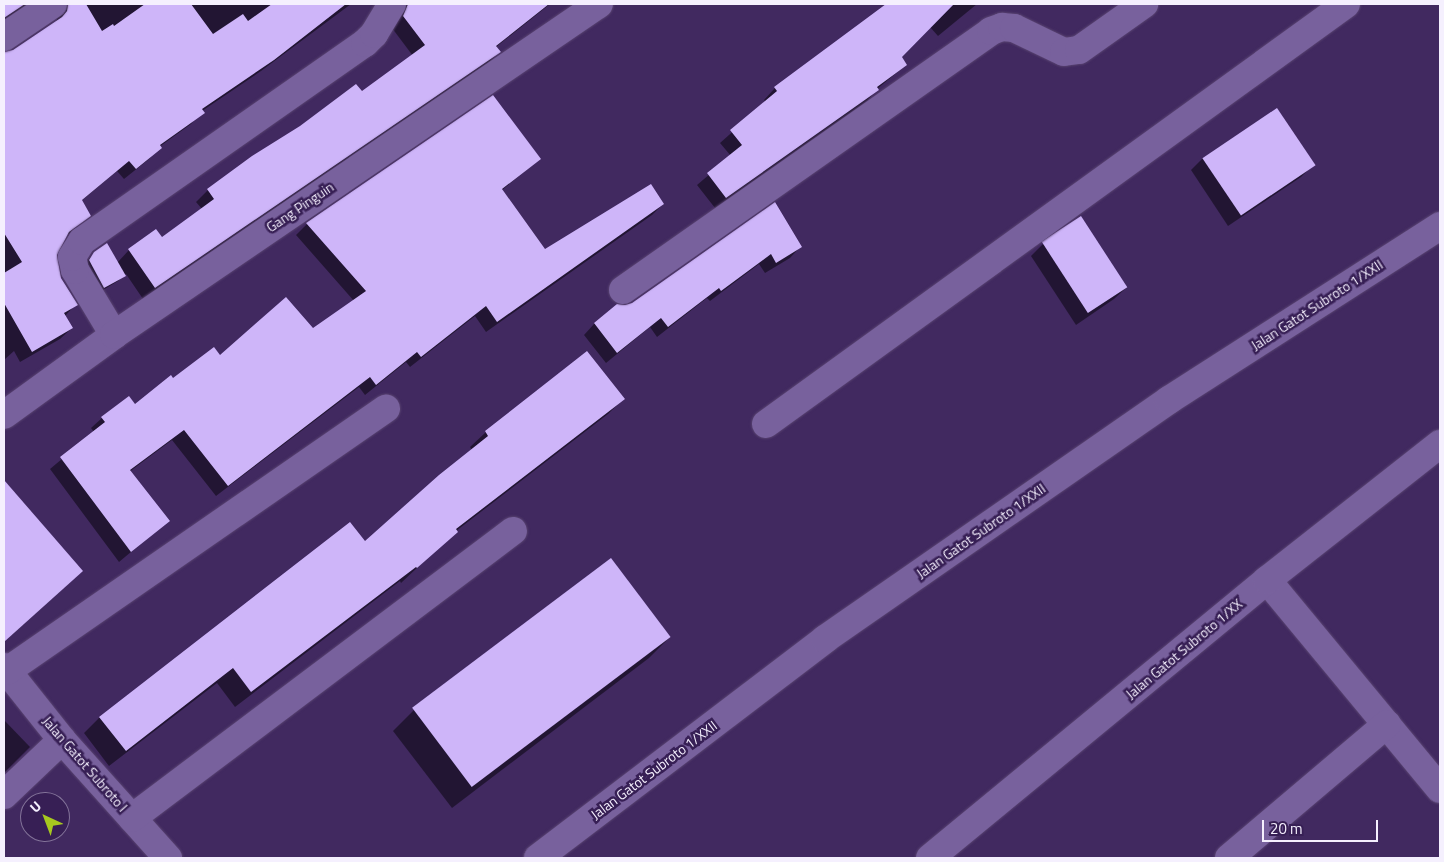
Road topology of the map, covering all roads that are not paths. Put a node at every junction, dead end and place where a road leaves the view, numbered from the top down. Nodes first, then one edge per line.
1 (53, 4) edge
2 (392, 4) edge
3 (599, 4) edge
4 (1144, 4) edge
5 (1346, 4) edge
6 (4, 37) edge
7 (1440, 226) edge
8 (623, 290) dead end
9 (114, 335) junction
10 (386, 409) dead end
11 (4, 416) edge
12 (766, 424) dead end
13 (1440, 444) edge
14 (513, 531) dead end
15 (1267, 580) junction
16 (5, 669) edge
17 (1387, 724) junction
18 (62, 740) junction
19 (1440, 789) edge
20 (4, 795) edge
21 (132, 818) junction
22 (168, 858) edge
23 (538, 858) edge
24 (930, 858) edge
25 (1229, 858) edge

1 - 6 street
2 - 9 street
3 - 9 street, Gang Pinguin
4 - 8 street
5 - 12 street
7 - 23 street, Jalan Gatot Subroto 1/XXII
9 - 11 street, Gang Pinguin
10 - 16 street
13 - 15 street, Jalan Gatot Subroto 1/XX
14 - 21 street
15 - 17 street
15 - 24 street, Jalan Gatot Subroto 1/XX
16 - 18 street, Jalan Gatot Subroto I
17 - 19 street
17 - 25 street
18 - 20 street
18 - 21 street, Jalan Gatot Subroto I
21 - 22 street, Jalan Gatot Subroto I

